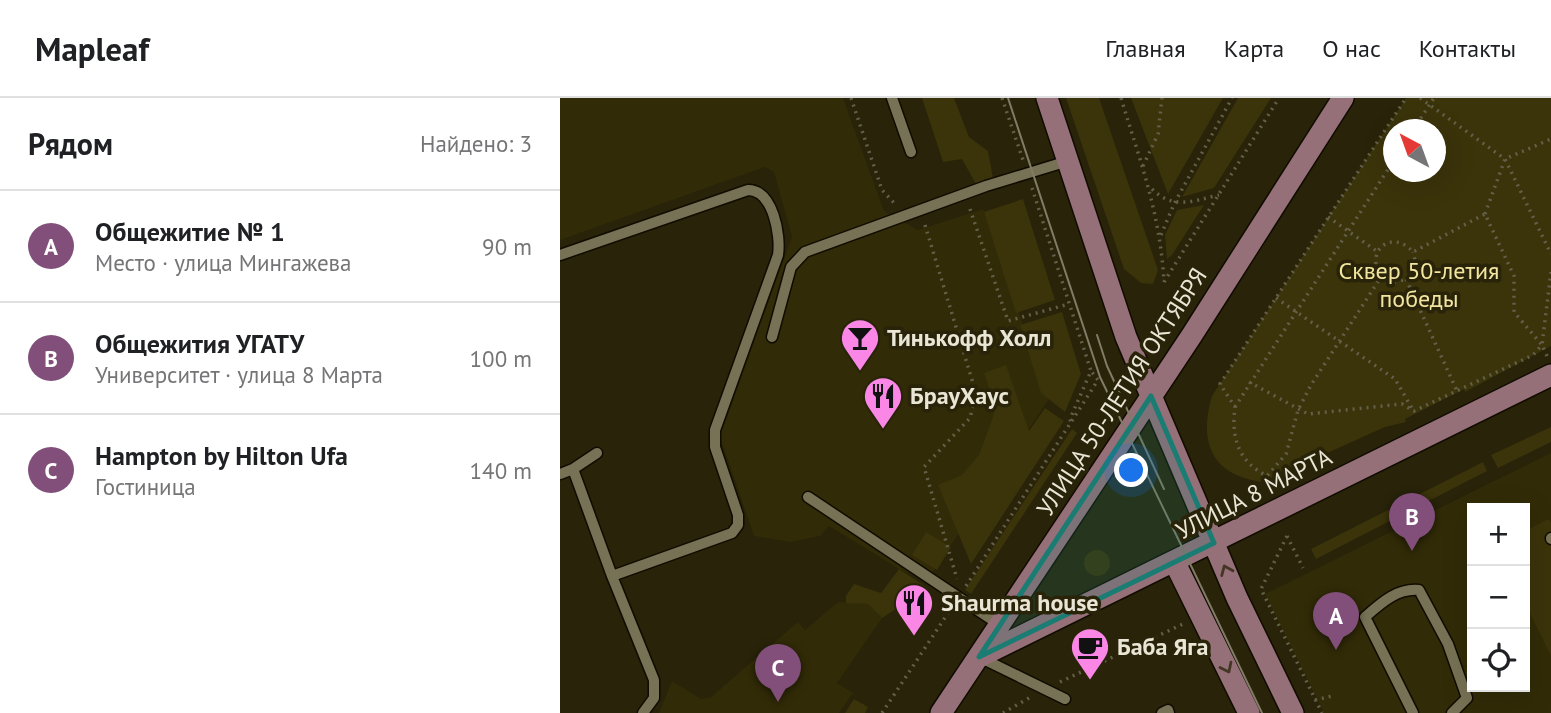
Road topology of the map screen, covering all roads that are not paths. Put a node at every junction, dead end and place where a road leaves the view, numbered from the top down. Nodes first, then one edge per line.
1 (892, 98) edge
2 (1047, 98) edge
3 (1343, 98) edge
4 (911, 152) dead end
5 (1068, 161) junction
6 (560, 255) edge
7 (772, 337) dead end
8 (1551, 376) edge
9 (1151, 396) junction
10 (597, 453) dead end
11 (573, 470) junction
12 (560, 474) edge
13 (808, 497) dead end
14 (1214, 543) junction
15 (1175, 563) junction
16 (612, 576) junction
17 (1000, 625) junction
18 (979, 657) junction
19 (1065, 699) dead end
20 (643, 713) edge
21 (941, 713) edge
22 (1162, 713) edge
23 (1169, 713) edge
24 (1249, 713) edge
25 (1293, 713) edge
26 (1413, 713) edge
27 (1452, 713) edge

1 - 4 lane
2 - 5 main road
3 - 9 main road, УЛИЦА 50-ЛЕТИЯ ОКТЯБРЯ
5 - 7 lane
5 - 9 main road
6 - 16 lane
8 - 14 main road, УЛИЦА 8 МАРТА
9 - 14 main road
9 - 17 main road, УЛИЦА 50-ЛЕТИЯ ОКТЯБРЯ
10 - 11 lane
11 - 12 lane
11 - 16 lane
13 - 17 lane
14 - 15 main road, УЛИЦА 8 МАРТА
25 -> 14 main road
15 - 18 main road, УЛИЦА 8 МАРТА
15 -> 24 main road
16 - 20 lane
17 - 18 main road, УЛИЦА 50-ЛЕТИЯ ОКТЯБРЯ
18 - 19 lane
18 - 21 main road, УЛИЦА 50-ЛЕТИЯ ОКТЯБРЯ
22 - 23 lane
26 - 27 lane

